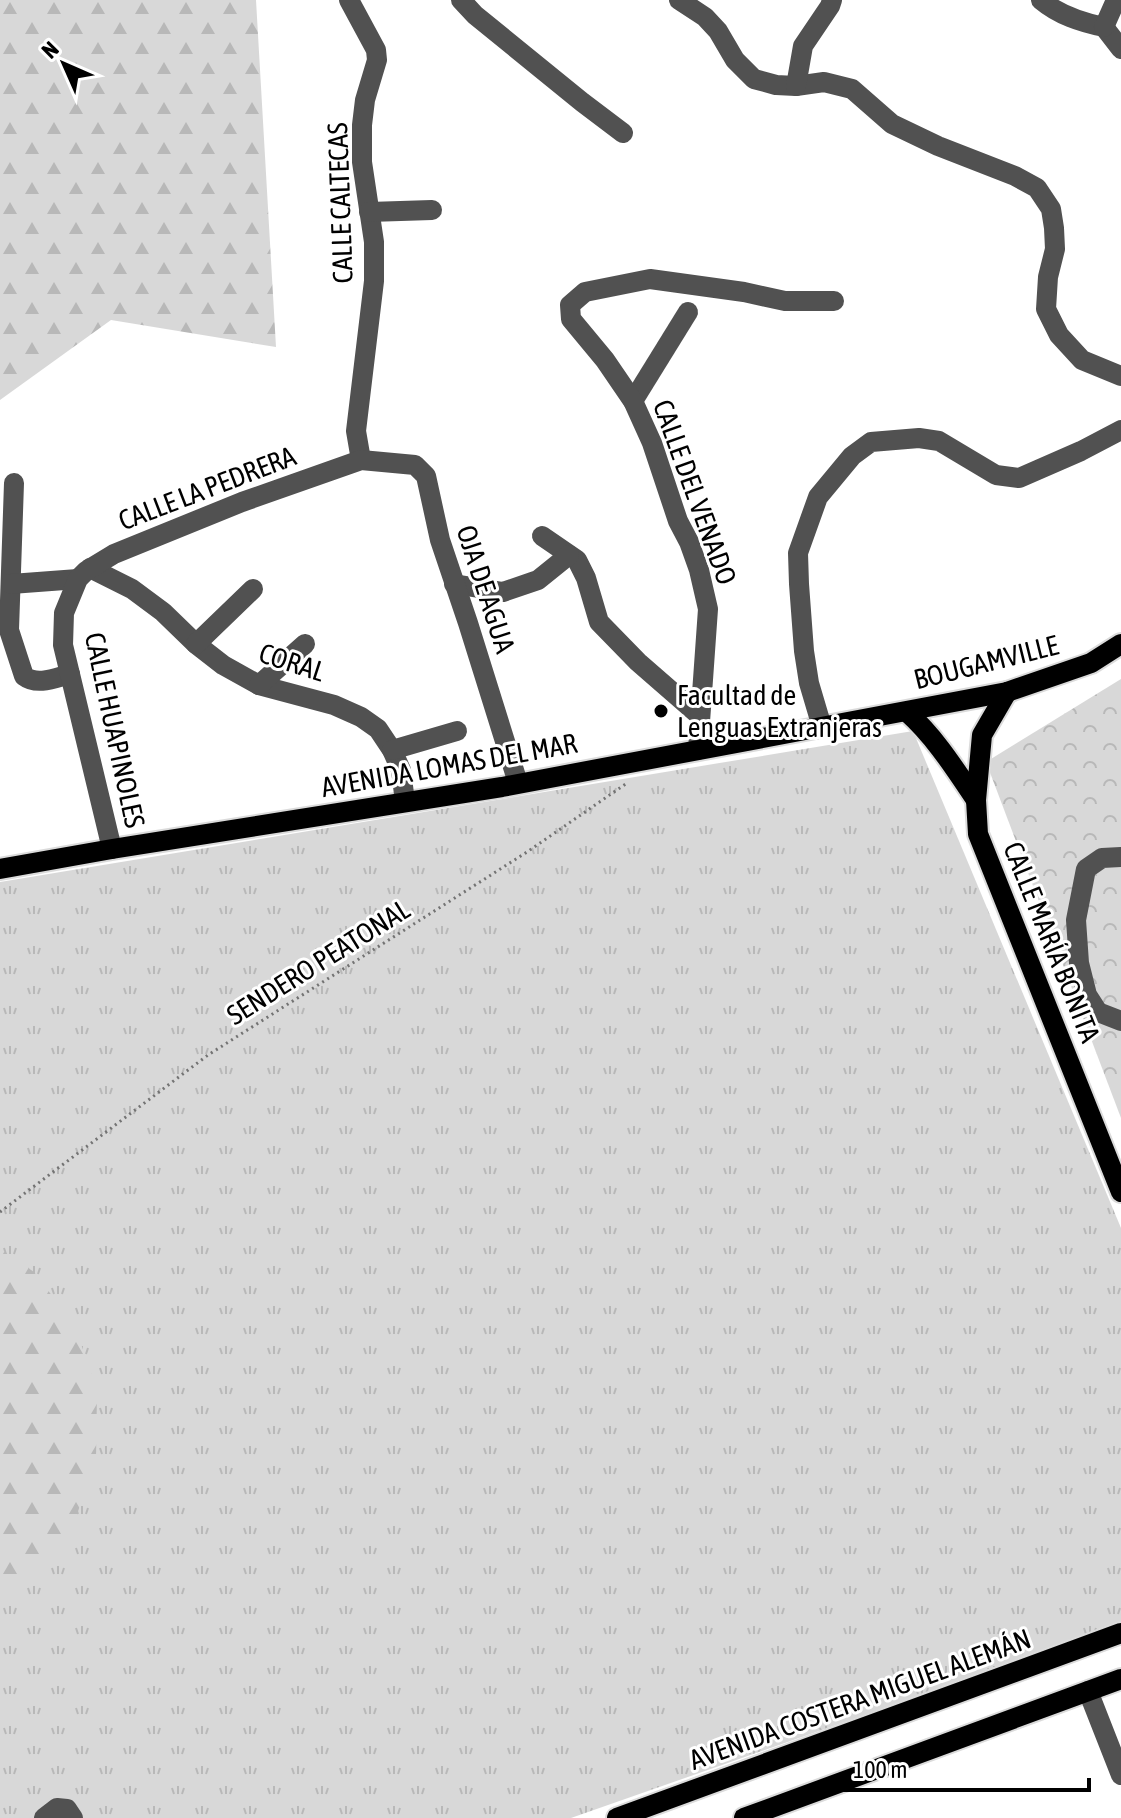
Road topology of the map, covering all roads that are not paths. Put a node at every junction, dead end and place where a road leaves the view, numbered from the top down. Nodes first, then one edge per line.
1 (349, 0) edge
2 (461, 0) edge
3 (679, 0) edge
4 (832, 0) edge
5 (1041, 0) edge
6 (1116, 0) edge
7 (1104, 27) junction
8 (1121, 49) edge
9 (796, 86) junction
10 (623, 133) dead end
11 (432, 210) dead end
12 (369, 212) junction
13 (834, 301) dead end
14 (688, 312) dead end
15 (1121, 376) edge
16 (633, 401) junction
17 (1121, 430) edge
18 (361, 460) junction
19 (14, 483) dead end
20 (542, 536) dead end
21 (569, 555) junction
22 (84, 573) junction
23 (11, 584) junction
24 (454, 584) junction
25 (253, 589) dead end
26 (196, 644) junction
27 (305, 644) dead end
28 (1121, 644) edge
29 (70, 674) junction
30 (259, 685) junction
31 (1007, 692) junction
32 (907, 712) junction
33 (700, 716) junction
34 (822, 727) junction
35 (457, 731) dead end
36 (392, 750) junction
37 (698, 750) junction
38 (518, 783) junction
39 (976, 800) junction
40 (405, 802) junction
41 (112, 849) junction
42 (1121, 857) edge
43 (0, 869) edge
44 (1121, 1021) edge
45 (1121, 1192) edge
46 (1121, 1633) edge
47 (1121, 1679) edge
48 (1088, 1691) junction
49 (1121, 1775) edge
50 (44, 1818) edge
51 (73, 1818) edge
52 (617, 1818) edge
53 (744, 1818) edge

1 - 12 street, CALLE CALTECAS
2 - 10 street
3 - 9 street
4 - 9 street
5 - 7 street
6 - 7 street
7 - 8 street
9 - 15 street
11 - 12 street
12 - 18 street, CALLE CALTECAS
13 - 16 street, CALLE DEL VENADO
14 - 16 street
16 - 33 street, CALLE DEL VENADO
17 - 34 street
18 - 22 street, CALLE LA PEDRERA
18 - 24 street, OJA DE AGUA
19 - 23 street
20 - 21 street
21 - 24 street
21 - 33 street
22 - 23 street
22 - 26 street, CORAL
22 - 29 street, CALLE HUAPINOLES
23 - 29 street
24 - 38 street, OJA DE AGUA
25 - 26 street
26 - 30 street, CORAL
27 - 30 street
28 - 31 main road, BOUGAMVILLE
29 - 41 street, CALLE HUAPINOLES
30 - 36 street, CORAL
31 - 32 main road, BOUGAMVILLE
31 - 39 main road, CALLE MARÍA BONITA
32 - 34 main road, AVENIDA LOMAS DEL MAR
32 - 39 main road, CALLE MARÍA BONITA
33 - 37 street, CALLE DEL VENADO
34 - 37 main road, AVENIDA LOMAS DEL MAR
35 - 36 street
36 - 40 street, CORAL
37 - 38 main road, AVENIDA LOMAS DEL MAR
38 - 40 main road, AVENIDA LOMAS DEL MAR
39 - 45 main road, CALLE MARÍA BONITA
40 - 41 main road, AVENIDA LOMAS DEL MAR
41 - 43 main road, AVENIDA LOMAS DEL MAR
42 - 44 street
46 - 52 main road, AVENIDA COSTERA MIGUEL ALEMÁN
47 - 48 main road
48 - 49 street
48 - 53 main road
50 - 51 street

